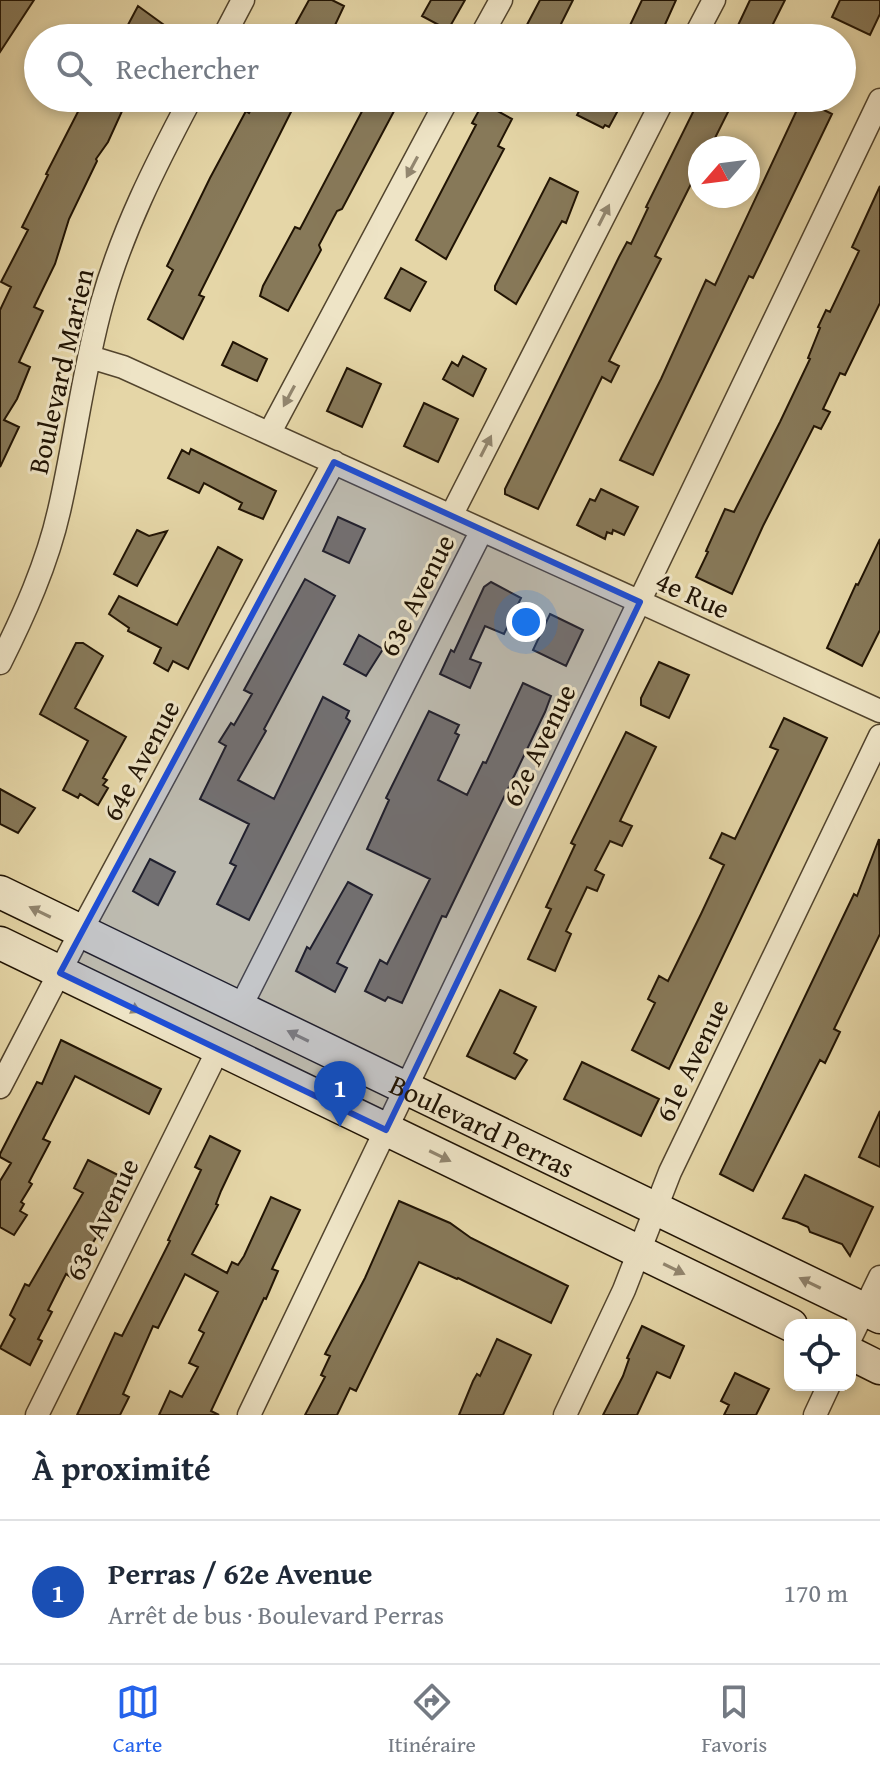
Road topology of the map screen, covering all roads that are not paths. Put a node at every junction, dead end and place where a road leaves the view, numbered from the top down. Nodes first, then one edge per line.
1 (243, 0) edge
2 (501, 0) edge
3 (714, 0) edge
4 (230, 24) edge
5 (488, 24) edge
6 (701, 24) edge
7 (880, 100) edge
8 (184, 112) edge
9 (441, 112) edge
10 (657, 112) edge
11 (90, 357) junction
12 (270, 432) junction
13 (334, 462) junction
14 (451, 516) junction
15 (482, 530) junction
16 (640, 602) junction
17 (9, 622) edge
18 (0, 663) edge
19 (880, 711) edge
20 (880, 736) edge
21 (0, 892) edge
22 (81, 931) junction
23 (0, 943) edge
24 (60, 973) junction
25 (240, 1008) junction
26 (218, 1050) junction
27 (0, 1087) edge
28 (406, 1089) junction
29 (386, 1130) junction
30 (654, 1207) junction
31 (638, 1252) junction
32 (880, 1277) edge
33 (872, 1313) edge
34 (784, 1322) edge
35 (856, 1332) edge
36 (856, 1356) edge
37 (880, 1368) edge
38 (826, 1391) edge
39 (37, 1415) edge
40 (249, 1415) edge
41 (565, 1415) edge
42 (815, 1415) edge

1 - 4 street
2 - 5 street
3 - 6 street
7 - 16 street, 62e Avenue
8 - 11 street, Boulevard Marien
9 -> 12 street
14 -> 10 street, 63e Avenue
11 - 12 street
11 - 17 street, Boulevard Marien
12 - 13 street
13 - 14 street
13 - 22 street, 64e Avenue
14 - 15 street, 63e Avenue
15 - 16 street, 4e Rue
15 - 25 street, 63e Avenue
16 - 19 street, 4e Rue
16 - 28 street, 62e Avenue
17 - 18 street, Boulevard Marien
20 - 30 street, 61e Avenue
22 -> 21 main road, Boulevard Perras
22 - 24 street, 64e Avenue
22 - 25 main road, Boulevard Perras
23 - 24 main road, Boulevard Perras
24 -> 26 main road, Boulevard Perras
24 - 27 street, 64e Avenue
28 -> 25 main road, Boulevard Perras
26 - 29 main road, Boulevard Perras
26 - 39 street, 63e Avenue
28 - 29 street, 62e Avenue
28 - 30 main road, Boulevard Perras
29 -> 31 main road, Boulevard Perras
29 - 40 street, 62e Avenue
30 - 31 street, 61e Avenue
33 -> 30 main road, Boulevard Perras
31 -> 34 main road, Boulevard Perras
31 - 41 street, 61e Avenue
32 - 33 street
33 - 35 street
36 - 37 main road
38 - 42 street

